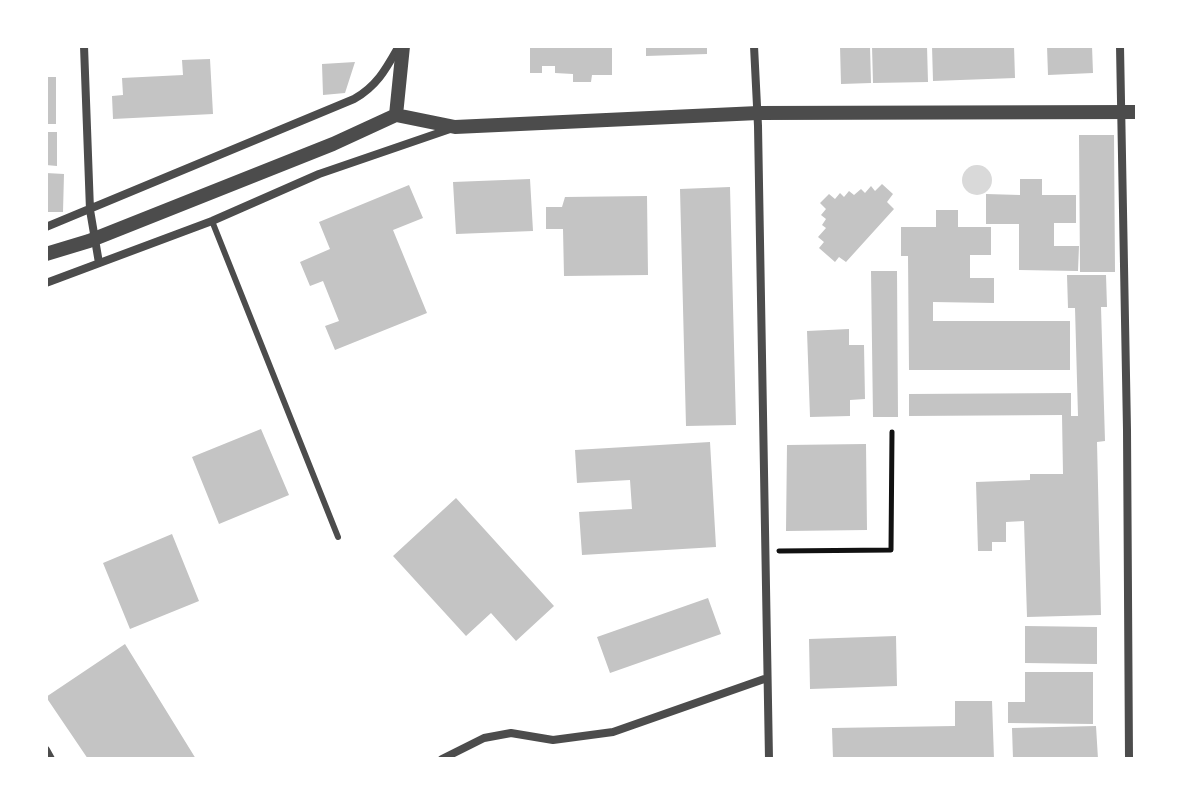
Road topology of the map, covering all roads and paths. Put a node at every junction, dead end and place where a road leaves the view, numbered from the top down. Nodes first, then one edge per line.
1 (84, 46) edge
2 (401, 46) edge
3 (754, 46) edge
4 (1120, 46) edge
5 (1130, 112) edge
6 (758, 113) junction
7 (396, 115) junction
8 (455, 127) junction
9 (90, 210) junction
10 (212, 221) junction
11 (46, 227) edge
12 (46, 254) edge
13 (99, 263) junction
14 (46, 283) edge
15 (892, 432) dead end
16 (338, 537) dead end
17 (1127, 541) junction
18 (1137, 541) edge
19 (766, 552) junction
20 (767, 678) junction
21 (46, 750) edge
22 (51, 759) edge
23 (442, 759) edge
24 (769, 759) edge
25 (1129, 759) edge

1 - 9 street
2 - 7 street
2 - 9 street
3 - 6 street
4 - 5 street
5 - 6 street
5 - 17 street
6 - 8 street
6 - 19 street
7 - 8 street
7 - 12 street
8 - 10 street
9 - 11 street
9 - 13 street
10 - 13 street
10 - 16 lane
13 - 14 street
15 - 19 path
17 - 18 lane
17 - 25 street
19 - 20 street
20 - 23 street
20 - 24 street
21 - 22 street

